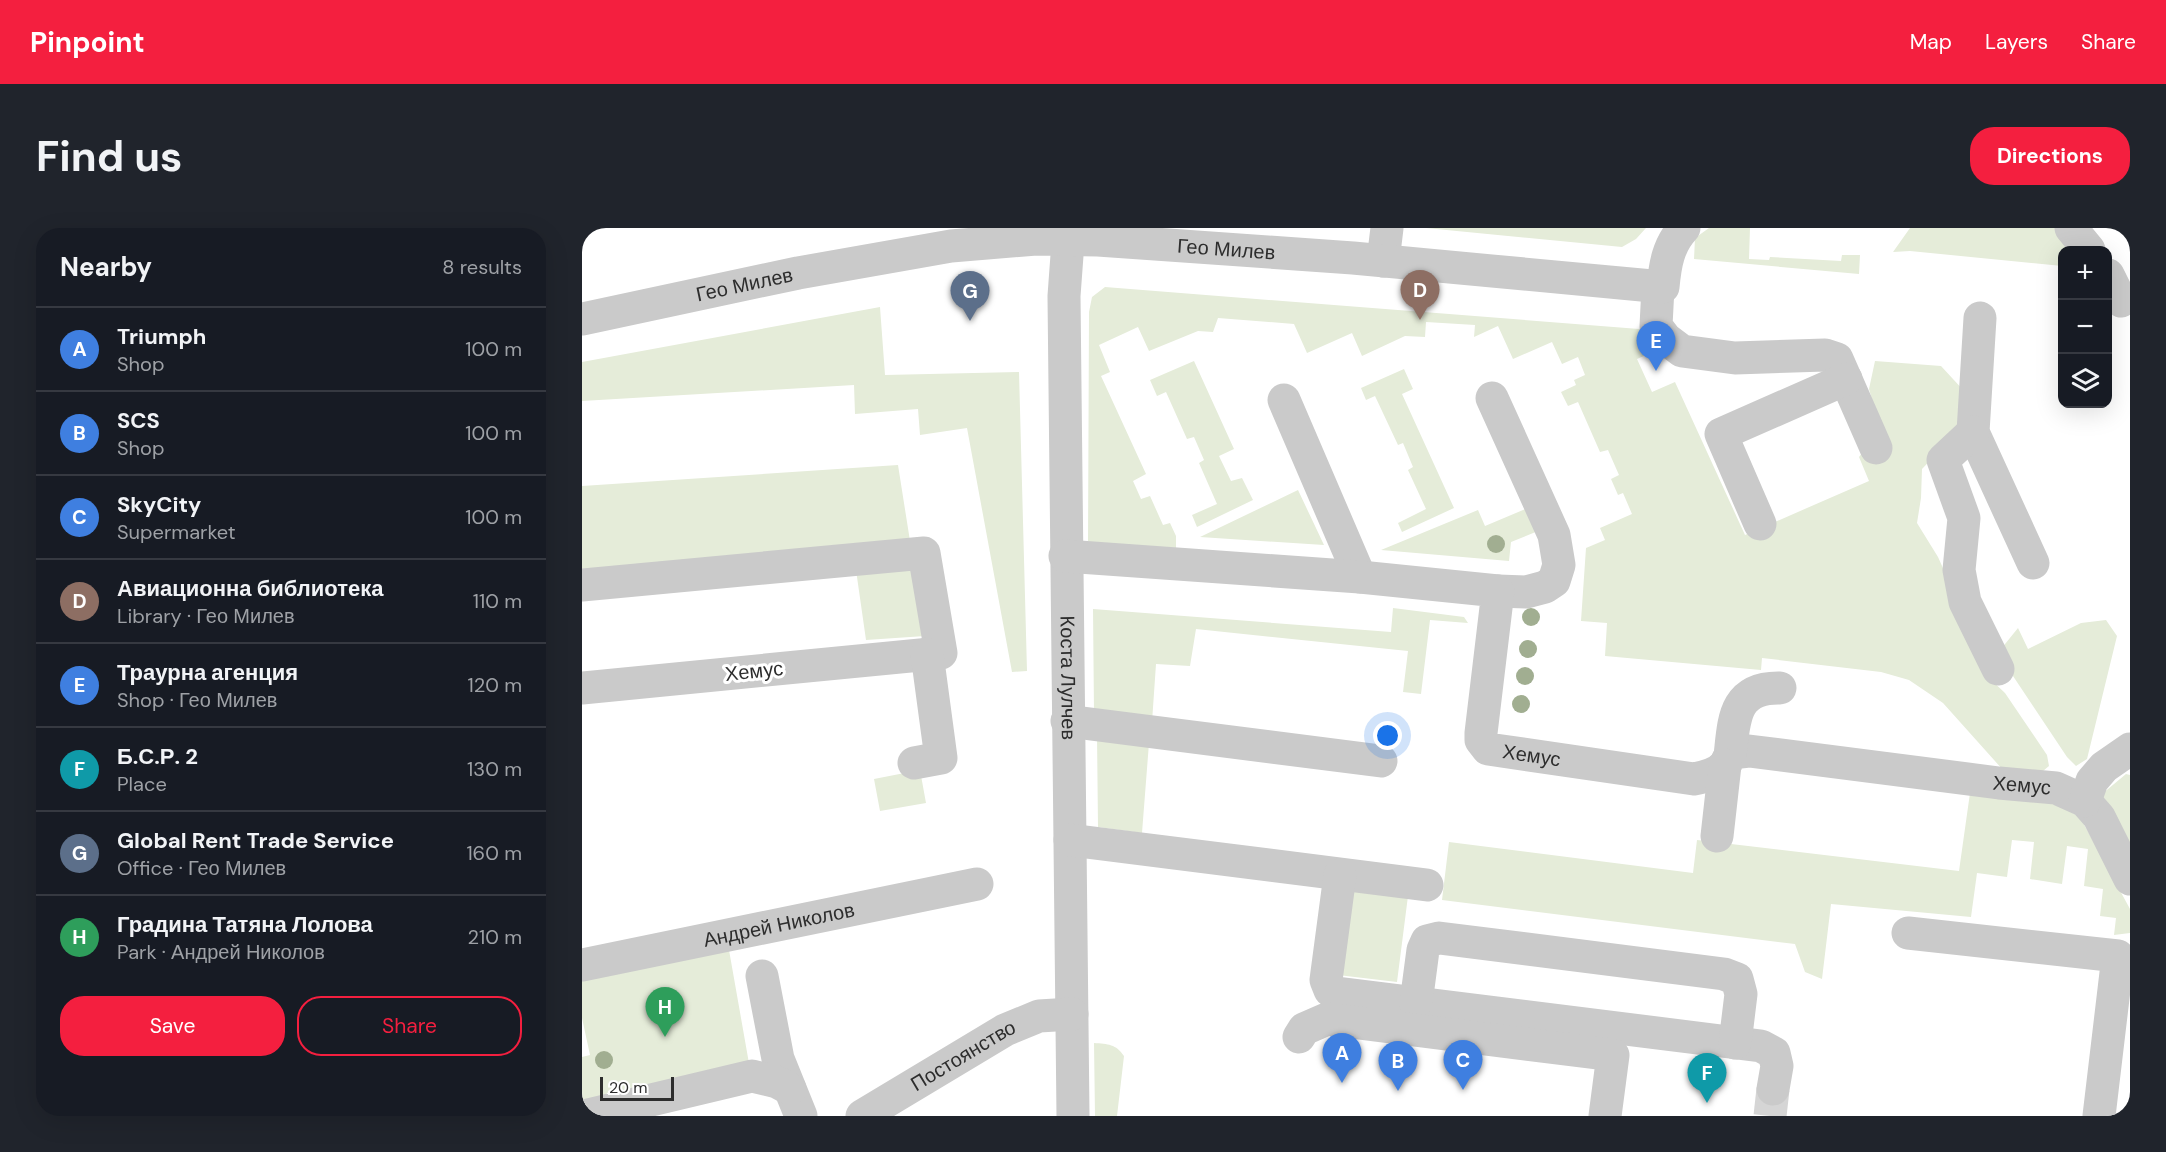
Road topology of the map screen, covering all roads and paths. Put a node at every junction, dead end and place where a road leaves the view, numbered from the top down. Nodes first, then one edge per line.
1 (1387, 228) edge
2 (2071, 228) edge
3 (1683, 229) edge
4 (1068, 233) edge
5 (950, 237) edge
6 (2086, 246) edge
7 (1383, 261) junction
8 (1660, 287) junction
9 (1980, 318) dead end
10 (582, 319) edge
11 (1846, 379) junction
12 (1492, 398) dead end
13 (1284, 400) dead end
14 (1973, 432) junction
15 (1876, 448) dead end
16 (1320, 511) dead end
17 (1760, 524) dead end
18 (1065, 556) junction
19 (2033, 563) dead end
20 (1353, 577) junction
21 (582, 585) edge
22 (1498, 591) junction
23 (927, 654) junction
24 (1998, 669) dead end
25 (582, 688) edge
26 (1780, 688) dead end
27 (1067, 721) junction
28 (2130, 749) edge
29 (1381, 761) dead end
30 (1728, 761) junction
31 (914, 763) dead end
32 (2085, 801) junction
33 (1717, 836) dead end
34 (1070, 840) junction
35 (1340, 874) junction
36 (2130, 879) edge
37 (977, 884) dead end
38 (1427, 885) dead end
39 (1908, 933) dead end
40 (582, 965) edge
41 (762, 976) dead end
42 (1416, 1003) junction
43 (1072, 1014) junction
44 (1630, 1030) junction
45 (1299, 1037) dead end
46 (1735, 1043) junction
47 (1773, 1089) tunnel mouth
48 (796, 1102) edge
49 (584, 1116) edge
50 (862, 1116) edge
51 (1073, 1116) edge
52 (1605, 1116) edge
53 (1619, 1116) edge
54 (2100, 1116) edge

1 - 7 street
2 - 6 street
3 - 8 street
4 - 5 street, Гео Милев
4 - 7 street, Гео Милев
4 - 18 street, Коста Лулчев
5 - 10 street, Гео Милев
7 - 8 street, Гео Милев
8 - 11 street
9 - 14 street
11 - 15 street
11 - 17 street
12 - 22 street
13 - 20 street
14 - 19 street
14 - 24 street
16 - 20 street
18 - 20 street
18 - 27 street, Коста Лулчев
20 - 22 street
21 - 23 street
22 - 30 street, Хемус
23 - 25 street, Хемус
23 - 31 street
26 - 30 street
27 - 29 street
27 - 34 street, Коста Лулчев
28 - 32 street
30 - 32 street, Хемус
30 - 33 street
32 - 36 street
34 - 35 street
34 - 43 street, Коста Лулчев
35 - 38 street
35 - 42 street
37 - 40 street, Андрей Николов
39 - 54 street
41 - 48 street
42 - 44 street
42 - 46 street
43 - 50 street, Постоянство
43 - 51 street, Коста Лулчев
44 - 46 street
44 - 53 street
45 - 52 street
46 - 47 street
48 - 49 street

